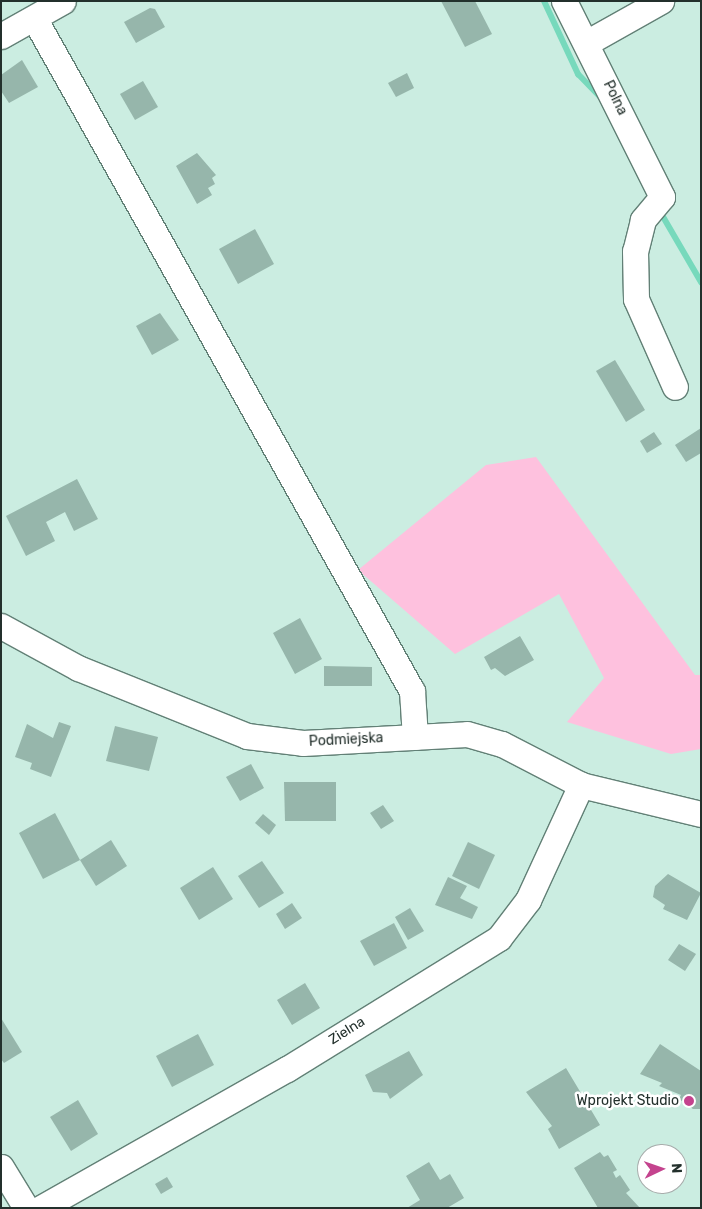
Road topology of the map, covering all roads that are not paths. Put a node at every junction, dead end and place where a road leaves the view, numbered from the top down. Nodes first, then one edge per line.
1 (63, 1) edge
2 (564, 1) edge
3 (661, 1) edge
4 (34, 18) junction
5 (1, 36) edge
6 (588, 42) junction
7 (675, 387) dead end
8 (1, 626) edge
9 (415, 737) junction
10 (581, 785) junction
11 (701, 814) edge
12 (1, 1167) edge
13 (26, 1208) edge
14 (41, 1208) edge

1 - 4 street
2 - 6 street, Polna
3 - 6 street
4 - 5 street
4 - 9 street
6 - 7 street, Polna
8 - 9 street, Podmiejska
9 - 10 street, Podmiejska
10 - 11 street, Podmiejska
10 - 14 street, Zielna
12 - 13 street

